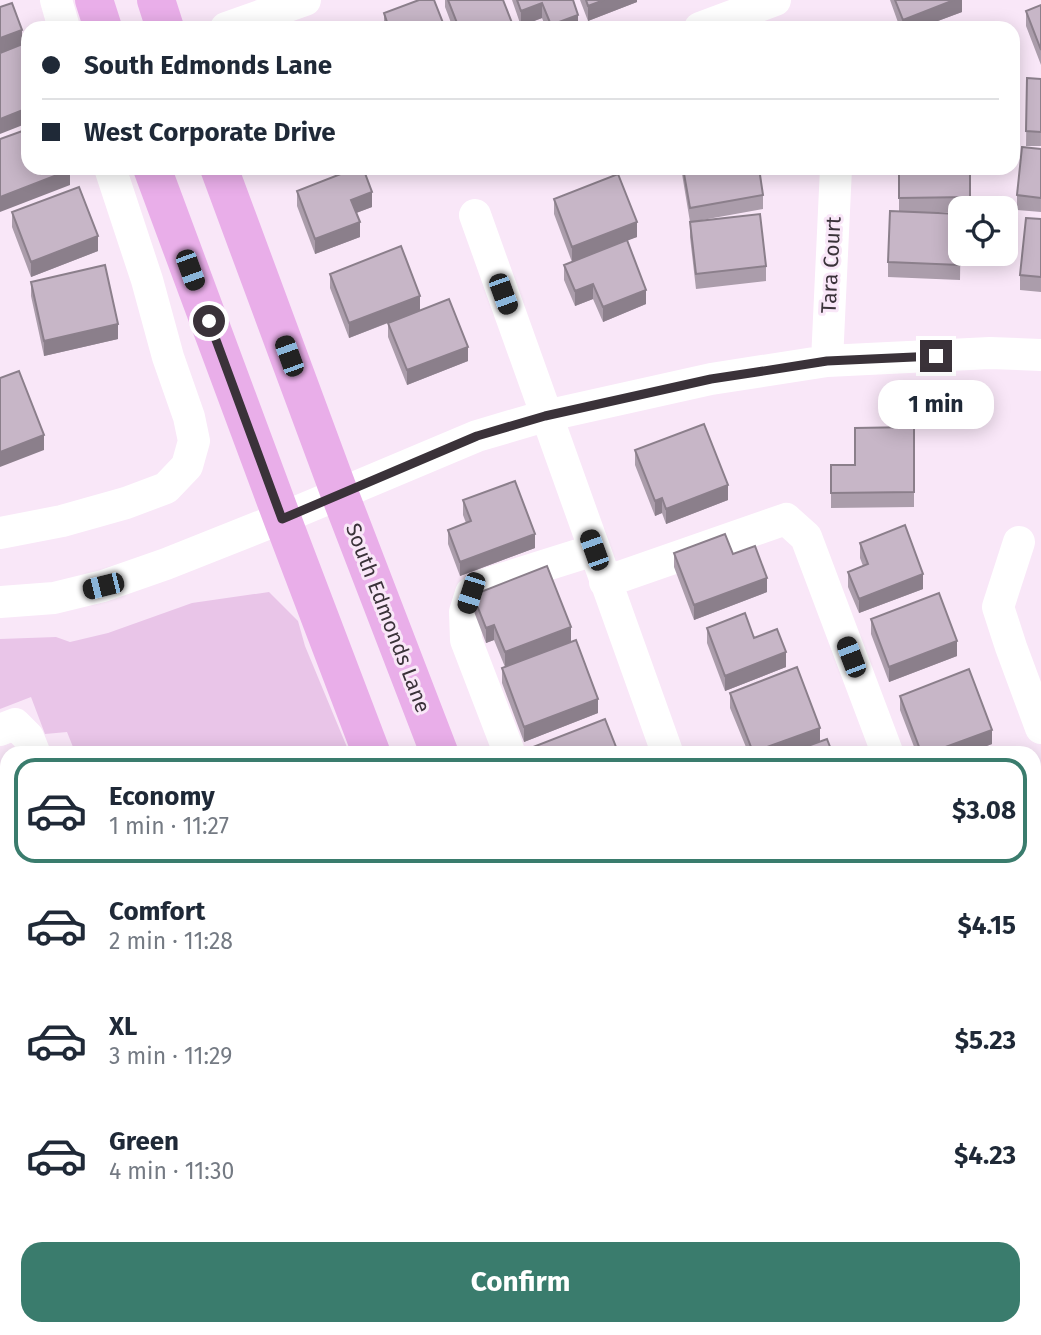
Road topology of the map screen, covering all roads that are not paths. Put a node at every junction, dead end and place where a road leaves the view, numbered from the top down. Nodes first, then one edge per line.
1 (56, 0) edge
2 (94, 0) edge
3 (156, 0) edge
4 (775, 0) edge
5 (293, 12) edge
6 (63, 21) edge
7 (101, 21) edge
8 (163, 21) edge
9 (255, 21) edge
10 (719, 21) edge
11 (112, 175) edge
12 (155, 175) edge
13 (222, 175) edge
14 (836, 175) edge
15 (475, 215) dead end
16 (1041, 355) edge
17 (827, 361) junction
18 (545, 416) junction
19 (339, 492) junction
20 (282, 519) junction
21 (0, 533) edge
22 (1019, 542) dead end
23 (594, 550) junction
24 (605, 582) junction
25 (0, 602) edge
26 (1041, 728) edge
27 (0, 730) edge
28 (32, 746) edge
29 (370, 746) edge
30 (437, 746) edge
31 (507, 746) edge
32 (665, 746) edge
33 (885, 746) edge

1 - 6 street
2 - 7 main road
3 - 8 main road
4 - 10 street
5 - 9 street
11 - 21 street
12 - 20 main road
13 - 19 main road, South Edmonds Lane
14 - 17 street, Tara Court
15 - 18 street
16 - 17 street
17 - 18 street
18 - 19 street
18 - 23 street
19 - 20 street
19 - 30 main road, South Edmonds Lane
20 - 25 street
20 - 29 main road
22 - 26 street
23 - 24 street
23 - 31 street
24 - 32 street
24 - 33 street
27 - 28 street

